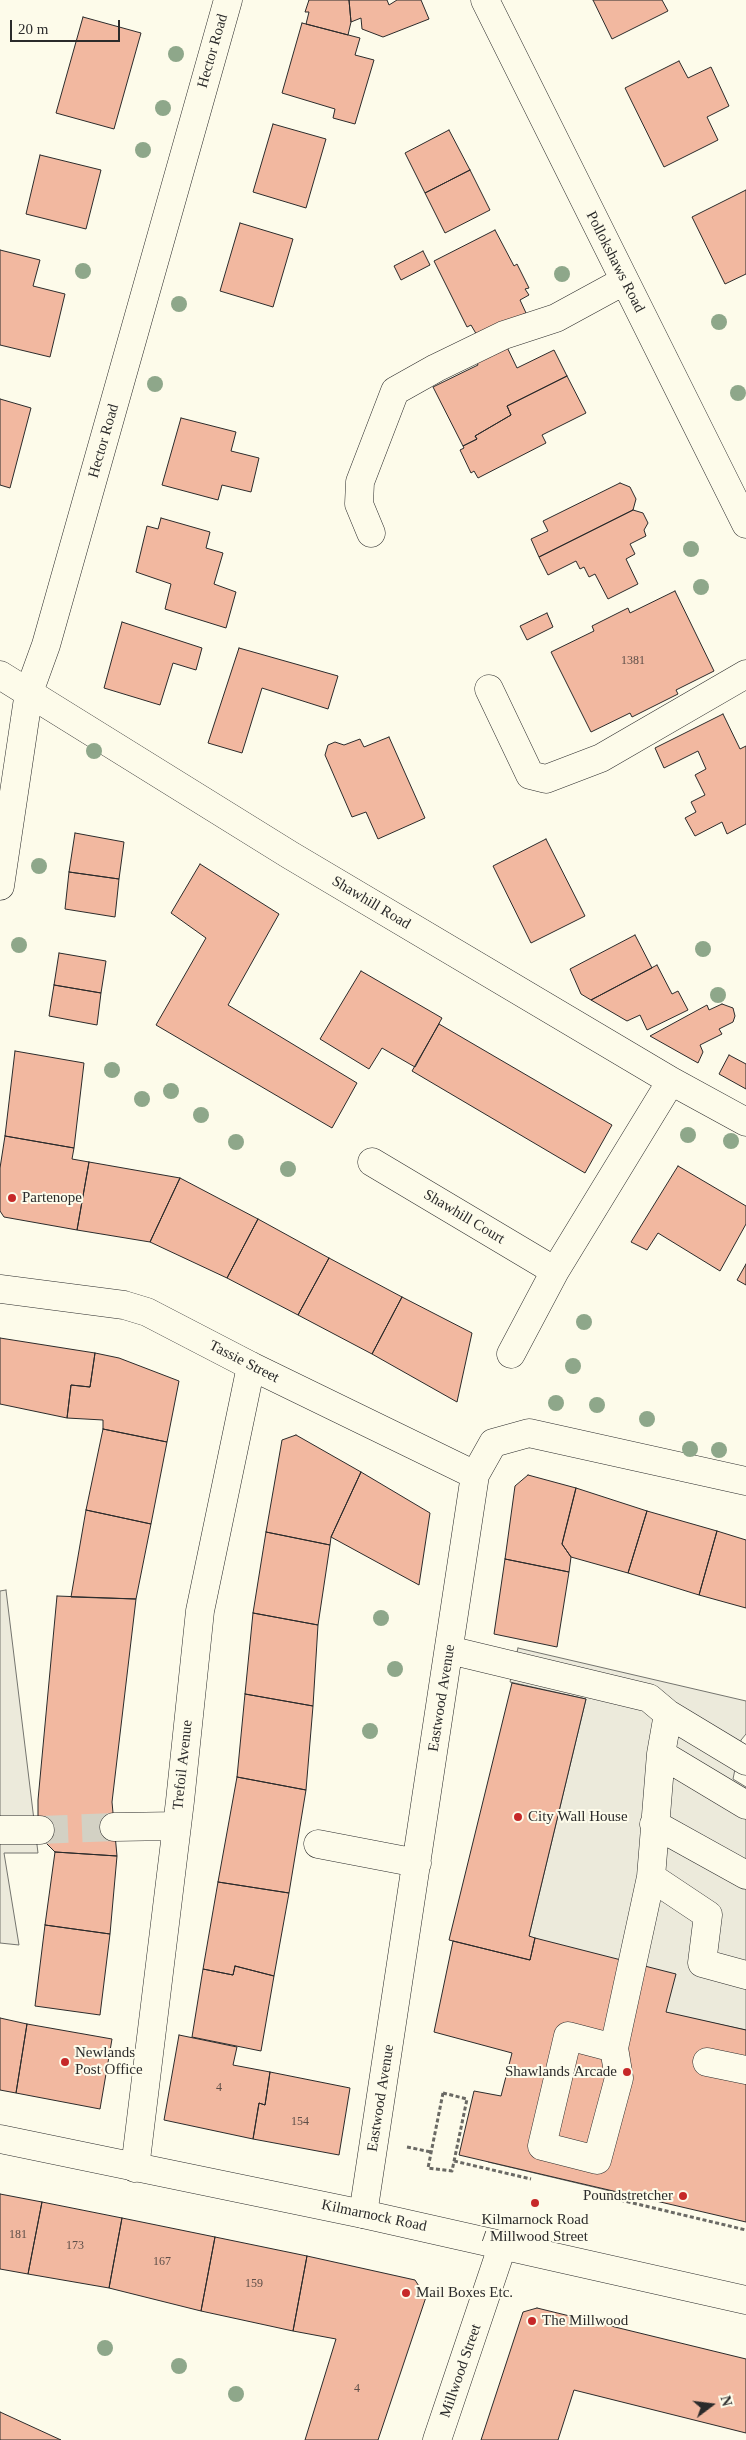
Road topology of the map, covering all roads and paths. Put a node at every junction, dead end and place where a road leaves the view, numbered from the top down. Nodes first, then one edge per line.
1 (228, 0) edge
2 (485, 0) edge
3 (624, 281) junction
4 (746, 524) edge
5 (372, 534) dead end
6 (746, 674) edge
7 (0, 675) edge
8 (490, 689) dead end
9 (29, 692) junction
10 (0, 886) edge
11 (671, 1081) junction
12 (746, 1122) edge
13 (372, 1162) dead end
14 (555, 1271) junction
15 (0, 1289) edge
16 (511, 1354) dead end
17 (251, 1366) junction
18 (475, 1475) junction
19 (746, 1481) edge
20 (449, 1650) junction
21 (668, 1714) junction
22 (661, 1754) junction
23 (746, 1761) edge
24 (746, 1805) edge
25 (654, 1824) junction
26 (177, 1826) junction
27 (114, 1827) tunnel mouth
28 (0, 1830) edge
29 (40, 1830) tunnel mouth
30 (318, 1844) dead end
31 (417, 1863) junction
32 (746, 1875) edge
33 (651, 1877) junction
34 (746, 1975) edge
35 (614, 2048) dead end
36 (707, 2062) dead end
37 (746, 2070) edge
38 (0, 2139) edge
39 (454, 2161) junction
40 (135, 2168) junction
41 (538, 2181) dead end
42 (586, 2192) dead end
43 (363, 2214) junction
44 (746, 2230) edge
45 (503, 2244) junction
46 (746, 2300) edge
47 (437, 2440) edge

1 - 9 street, Hector Road
2 - 3 street, Pollokshaws Road
3 - 4 street, Pollokshaws Road
3 - 5 street
6 - 8 street
7 - 9 street, Shawhill Road
9 - 10 street, Hector Road
9 - 11 street, Shawhill Road
11 - 12 street, Shawhill Road
11 - 14 street
13 - 14 street, Shawhill Court
14 - 16 street
15 - 17 street, Tassie Street
17 - 18 street, Tassie Street
17 - 26 street, Trefoil Avenue
18 - 19 street, Eastwood Avenue
18 - 20 street, Eastwood Avenue
20 - 21 street
20 - 31 street, Eastwood Avenue
21 - 22 street
21 - 23 street
22 - 24 street
22 - 25 street
25 - 32 street
25 - 33 street
26 - 27 street
26 - 40 street, Trefoil Avenue
28 - 29 street
30 - 31 street
31 - 43 street, Eastwood Avenue
33 - 34 street
33 - 35 street
36 - 37 street
38 - 40 street, Kilmarnock Road
39 - 39 path
39 - 41 path
40 - 43 street, Kilmarnock Road
42 - 44 path
43 - 45 street, Kilmarnock Road
45 - 46 street, Kilmarnock Road
45 - 47 street, Millwood Street

